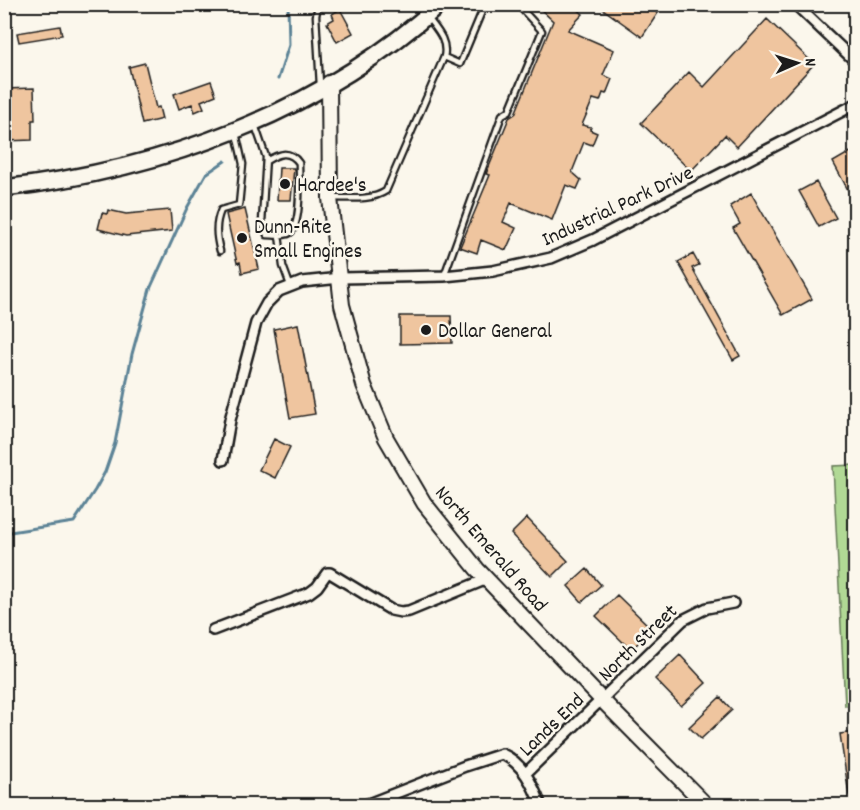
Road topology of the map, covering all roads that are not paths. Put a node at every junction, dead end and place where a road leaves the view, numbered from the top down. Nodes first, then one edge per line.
1 (318, 4) edge
2 (485, 4) edge
3 (517, 4) edge
4 (795, 4) edge
5 (430, 9) edge
6 (444, 57) junction
7 (855, 62) edge
8 (325, 86) junction
9 (855, 104) edge
10 (255, 122) junction
11 (235, 130) junction
12 (266, 161) junction
13 (4, 188) edge
14 (330, 198) junction
15 (279, 235) junction
16 (220, 250) dead end
17 (444, 276) junction
18 (340, 278) junction
19 (290, 285) junction
20 (223, 460) dead end
21 (487, 579) junction
22 (733, 603) dead end
23 (213, 630) dead end
24 (602, 700) junction
25 (526, 773) junction
26 (363, 806) edge
27 (541, 806) edge
28 (707, 806) edge

1 - 8 lane
2 - 6 lane
3 - 17 lane
4 - 7 street
5 - 6 lane
5 - 8 highway
6 - 14 lane
8 - 10 highway
8 - 14 main road, North Emerald Road
9 - 17 street, Industrial Park Drive
10 - 11 highway
10 - 12 lane
11 - 13 highway
11 - 16 lane
12 - 15 lane
12 - 15 lane
14 - 18 main road, North Emerald Road
15 - 19 lane
17 - 18 street, Industrial Park Drive
18 - 19 street, Industrial Park Drive
18 - 21 main road, North Emerald Road
19 - 20 street
21 - 23 street
21 - 24 main road, North Emerald Road
22 - 24 street, North Street
24 - 25 street, Lands End
24 - 28 main road, North Emerald Road
25 - 26 street
25 - 27 street

